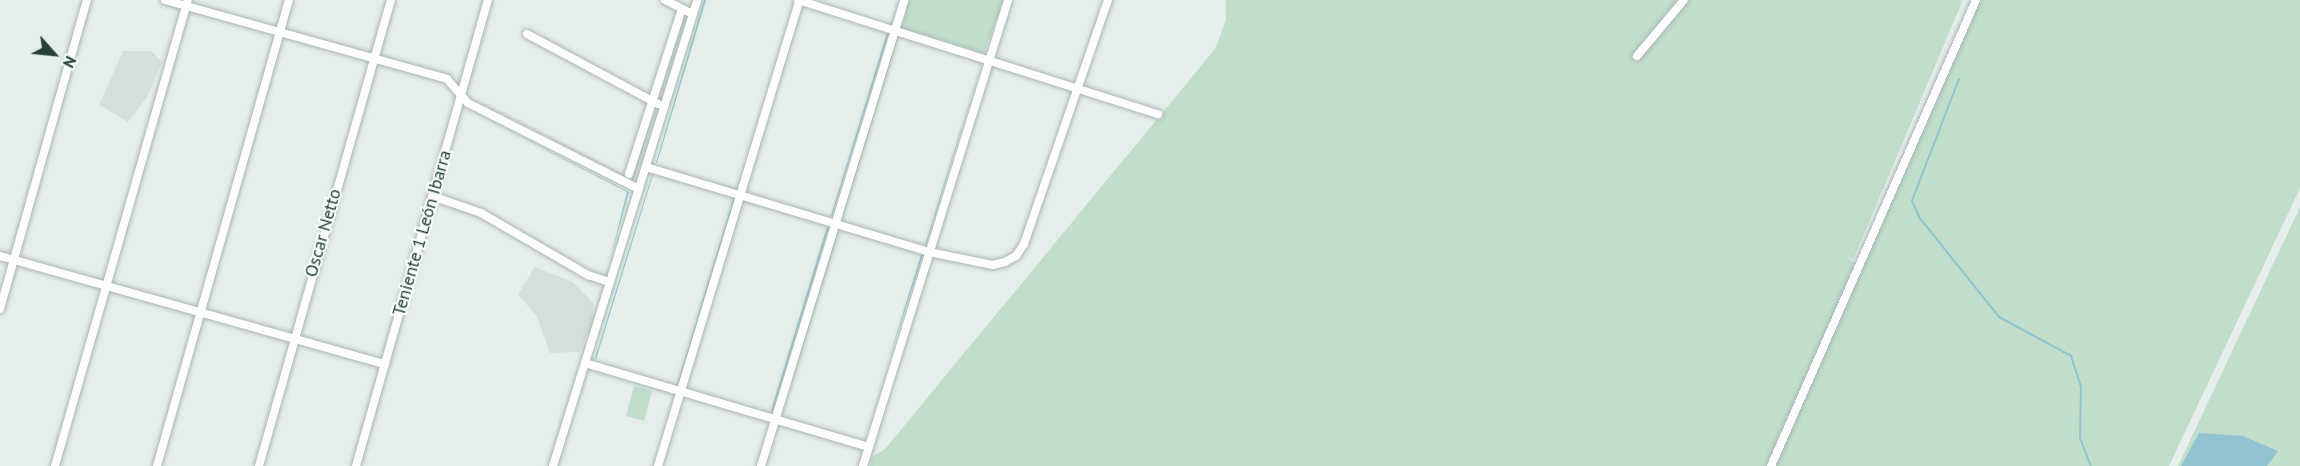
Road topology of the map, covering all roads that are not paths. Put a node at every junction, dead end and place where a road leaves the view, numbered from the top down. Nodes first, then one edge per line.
1 (87, 0) edge
2 (165, 0) edge
3 (289, 0) edge
4 (391, 0) edge
5 (488, 0) edge
6 (665, 0) edge
7 (697, 0) edge
8 (799, 0) edge
9 (904, 0) edge
10 (1008, 0) edge
11 (1108, 0) edge
12 (1684, 0) edge
13 (1976, 0) edge
14 (187, 3) edge
15 (682, 9) junction
16 (693, 14) junction
17 (894, 31) junction
18 (280, 33) junction
19 (527, 34) dead end
20 (1637, 56) dead end
21 (374, 59) junction
22 (987, 60) junction
23 (1080, 89) junction
24 (461, 94) junction
25 (654, 102) junction
26 (664, 107) junction
27 (1158, 114) dead end
28 (646, 166) junction
29 (628, 178) junction
30 (639, 189) junction
31 (740, 194) junction
32 (432, 196) junction
33 (836, 222) junction
34 (928, 252) junction
35 (0, 256) edge
36 (14, 260) junction
37 (607, 281) junction
38 (106, 286) junction
39 (0, 309) edge
40 (200, 313) junction
41 (292, 340) junction
42 (585, 363) junction
43 (385, 364) junction
44 (682, 391) junction
45 (775, 419) junction
46 (869, 447) junction
47 (55, 466) edge
48 (157, 466) edge
49 (259, 466) edge
50 (356, 466) edge
51 (553, 466) edge
52 (658, 466) edge
53 (761, 466) edge
54 (863, 466) edge
55 (1771, 466) edge

1 - 36 street
2 - 14 street
3 - 18 street
4 - 21 street, Oscar Netto
5 - 24 street, Teniente 1 León Ibarra
6 - 15 street
7 - 16 street
8 - 17 street
8 - 31 street
9 - 17 street
10 - 22 street
11 - 23 street
12 - 20 street
13 - 55 street
14 - 18 street
14 - 38 street
15 - 16 street
15 - 25 street
16 - 26 street
17 - 22 street
17 - 33 street
18 - 21 street
18 - 40 street
19 - 25 street
21 - 24 street
21 - 41 street, Oscar Netto
22 - 23 street
22 - 34 street
23 - 27 street
23 - 34 street
24 - 29 street
24 - 32 street, Teniente 1 León Ibarra
25 - 26 street
25 - 29 street
26 - 28 street
28 - 30 street
28 - 31 street
29 - 30 street
30 - 37 street
31 - 33 street
31 - 44 street
32 - 37 street
32 - 43 street, Teniente 1 León Ibarra
33 - 34 street
33 - 45 street
34 - 46 street
35 - 36 street
36 - 38 street
36 - 39 street
37 - 42 street
38 - 40 street
38 - 47 street
40 - 41 street
40 - 48 street
41 - 43 street
41 - 49 street, Oscar Netto
42 - 44 street
42 - 51 street
43 - 50 street, Teniente 1 León Ibarra
44 - 45 street
44 - 52 street
45 - 46 street
45 - 53 street
46 - 54 street

